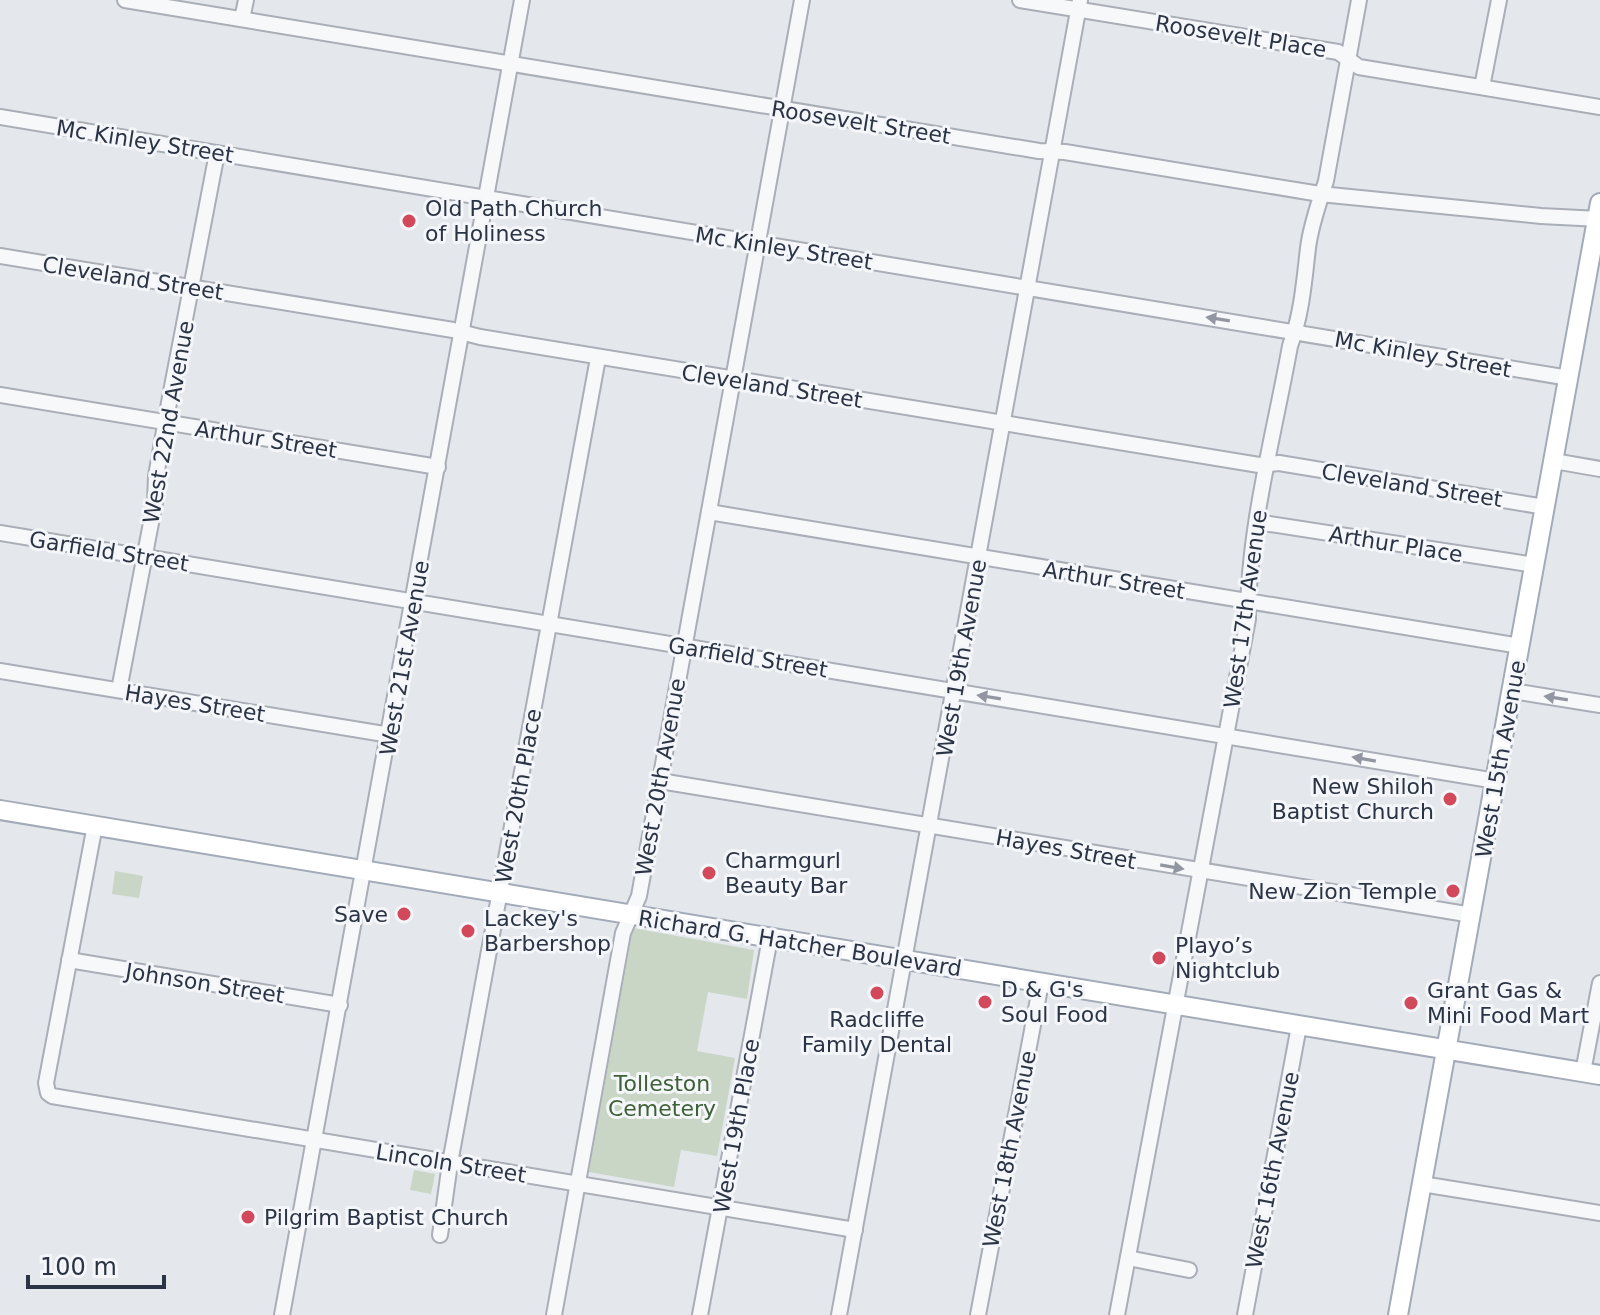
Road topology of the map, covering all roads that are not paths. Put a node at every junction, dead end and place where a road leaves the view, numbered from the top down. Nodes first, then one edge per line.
1 (125, 0) edge
2 (246, 0) edge
3 (522, 0) edge
4 (802, 0) edge
5 (1020, 0) edge
6 (1359, 0) edge
7 (1499, 0) edge
8 (1079, 5) edge
9 (242, 19) junction
10 (1348, 60) junction
11 (511, 64) junction
12 (1482, 87) junction
13 (1600, 107) edge
14 (782, 109) junction
15 (0, 117) edge
16 (1052, 152) junction
17 (217, 153) junction
18 (1320, 194) junction
19 (487, 198) junction
20 (1599, 213) edge
21 (758, 243) junction
22 (0, 256) edge
23 (192, 288) junction
24 (1028, 288) junction
25 (1295, 332) junction
26 (463, 333) junction
27 (598, 358) junction
28 (733, 378) junction
29 (1569, 378) junction
30 (0, 395) edge
31 (1003, 422) junction
32 (166, 423) junction
33 (1554, 461) junction
34 (1268, 464) junction
35 (438, 467) junction
36 (1600, 469) edge
37 (1545, 507) junction
38 (709, 512) junction
39 (1257, 522) junction
40 (0, 533) edge
41 (144, 557) junction
42 (979, 558) junction
43 (1535, 565) junction
44 (414, 601) junction
45 (1248, 602) junction
46 (549, 624) junction
47 (684, 646) junction
48 (1520, 646) junction
49 (0, 671) edge
50 (119, 690) junction
51 (955, 691) junction
52 (1512, 691) junction
53 (1600, 705) edge
54 (390, 735) junction
55 (1226, 736) junction
56 (660, 781) junction
57 (1496, 781) junction
58 (0, 810) edge
59 (95, 825) junction
60 (930, 826) junction
61 (365, 870) junction
62 (1200, 872) junction
63 (501, 892) junction
64 (631, 914) junction
65 (1472, 915) junction
66 (770, 938) junction
67 (69, 960) junction
68 (906, 961) junction
69 (1041, 983) junction
70 (1600, 983) edge
71 (340, 1005) junction
72 (1175, 1005) junction
73 (1299, 1026) junction
74 (1448, 1050) junction
75 (1592, 1073) edge
76 (315, 1140) junction
77 (450, 1163) junction
78 (578, 1184) junction
79 (1422, 1184) junction
80 (721, 1207) junction
81 (1600, 1213) edge
82 (855, 1230) junction
83 (440, 1235) dead end
84 (1128, 1258) junction
85 (1189, 1270) dead end
86 (282, 1315) edge
87 (554, 1315) edge
88 (700, 1315) edge
89 (839, 1315) edge
90 (978, 1315) edge
91 (1117, 1315) edge
92 (1245, 1315) edge
93 (1398, 1315) edge

1 - 9 street, Roosevelt Street
2 - 9 street
3 - 11 street, West 21st Avenue
4 - 14 street, West 20th Avenue
5 - 8 street, Roosevelt Place
6 - 10 street, West 17th Avenue
7 - 12 street
8 - 10 street, Roosevelt Place
8 - 16 street, West 19th Avenue
9 - 11 street, Roosevelt Street
10 - 12 street, Roosevelt Place
10 - 18 street, West 17th Avenue
11 - 14 street, Roosevelt Street
11 - 19 street, West 21st Avenue
12 - 13 street, Roosevelt Place
14 - 16 street, Roosevelt Street
14 - 21 street, West 20th Avenue
15 - 17 street, Mc Kinley Street
16 - 18 street, Roosevelt Street
16 - 24 street, West 19th Avenue
17 - 19 street, Mc Kinley Street
17 - 23 street, West 22nd Avenue
18 - 20 street, Roosevelt Street
18 - 25 street, West 17th Avenue
19 - 21 street, Mc Kinley Street
19 - 26 street, West 21st Avenue
20 - 29 main road, West 15th Avenue
21 - 24 street, Mc Kinley Street
21 - 28 street, West 20th Avenue
22 - 23 street, Cleveland Street
23 - 26 street, Cleveland Street
23 - 32 street, West 22nd Avenue
25 -> 24 street, Mc Kinley Street
24 - 31 street, West 19th Avenue
25 - 29 street, Mc Kinley Street
25 - 34 street, West 17th Avenue
26 - 27 street, Cleveland Street
26 - 35 street, West 21st Avenue
27 - 28 street, Cleveland Street
27 - 46 street, West 20th Place
28 - 31 street, Cleveland Street
28 - 38 street, West 20th Avenue
29 - 33 main road, West 15th Avenue
30 - 32 street, Arthur Street
31 - 34 street, Cleveland Street
31 - 42 street, West 19th Avenue
32 - 35 street, Arthur Street
32 - 41 street, West 22nd Avenue
33 - 36 street
33 - 37 main road, West 15th Avenue
34 - 37 street, Cleveland Street
34 - 39 street, West 17th Avenue
35 - 44 street, West 21st Avenue
37 - 43 main road, West 15th Avenue
38 - 42 street, Arthur Street
38 - 47 street, West 20th Avenue
39 - 43 street, Arthur Place
39 - 45 street, West 17th Avenue
40 - 41 street, Garfield Street
41 - 44 street, Garfield Street
41 - 50 street, West 22nd Avenue
42 - 45 street, Arthur Street
42 - 51 street, West 19th Avenue
43 - 48 main road, West 15th Avenue
44 - 46 street, Garfield Street
44 - 54 street, West 21st Avenue
45 - 48 street, Arthur Street
45 - 55 street, West 17th Avenue
46 - 47 street, Garfield Street
46 - 63 street, West 20th Place
47 - 51 street, Garfield Street
47 - 56 street, West 20th Avenue
48 - 52 main road, West 15th Avenue
49 - 50 street, Hayes Street
50 - 54 street, Hayes Street
55 -> 51 street, Garfield Street
51 - 60 street, West 19th Avenue
53 -> 52 street
52 - 57 main road, West 15th Avenue
54 - 61 street, West 21st Avenue
57 -> 55 street, Garfield Street
55 - 62 street, West 17th Avenue
56 - 60 street, Hayes Street
56 - 64 street, West 20th Avenue
57 - 65 main road, West 15th Avenue
58 - 59 main road, Richard G. Hatcher Boulevard
59 - 61 main road, Richard G. Hatcher Boulevard
59 - 67 street
60 -> 62 street, Hayes Street
60 - 68 street, West 19th Avenue
61 - 63 main road, Richard G. Hatcher Boulevard
61 - 71 street, West 21st Avenue
62 - 65 street, Hayes Street
62 - 72 street, West 17th Avenue
63 - 64 main road, Richard G. Hatcher Boulevard
63 - 77 street, West 20th Place
64 - 66 main road, Richard G. Hatcher Boulevard
64 - 78 street, West 20th Avenue
65 - 74 main road, West 15th Avenue
66 - 68 main road, Richard G. Hatcher Boulevard
66 - 80 street, West 19th Place
67 - 71 street, Johnson Street
67 - 76 street, Lincoln Street
68 - 69 main road, Richard G. Hatcher Boulevard
68 - 82 street, West 19th Avenue
69 - 72 main road, Richard G. Hatcher Boulevard
69 - 90 street, West 18th Avenue
70 - 75 street
71 - 76 street, West 21st Avenue
72 - 73 main road, Richard G. Hatcher Boulevard
72 - 84 street, West 17th Avenue
73 - 74 main road, Richard G. Hatcher Boulevard
73 - 92 street, West 16th Avenue
74 - 75 main road, Richard G. Hatcher Boulevard
74 - 79 main road, West 15th Avenue
76 - 77 street, Lincoln Street
76 - 86 street, West 21st Avenue
77 - 78 street, Lincoln Street
77 - 83 street, West 20th Place
78 - 80 street, Lincoln Street
78 - 87 street, West 20th Avenue
79 - 81 street
79 - 93 main road, West 15th Avenue
80 - 82 street, Lincoln Street
80 - 88 street, West 19th Place
82 - 89 street, West 19th Avenue
84 - 85 street
84 - 91 street, West 17th Avenue

